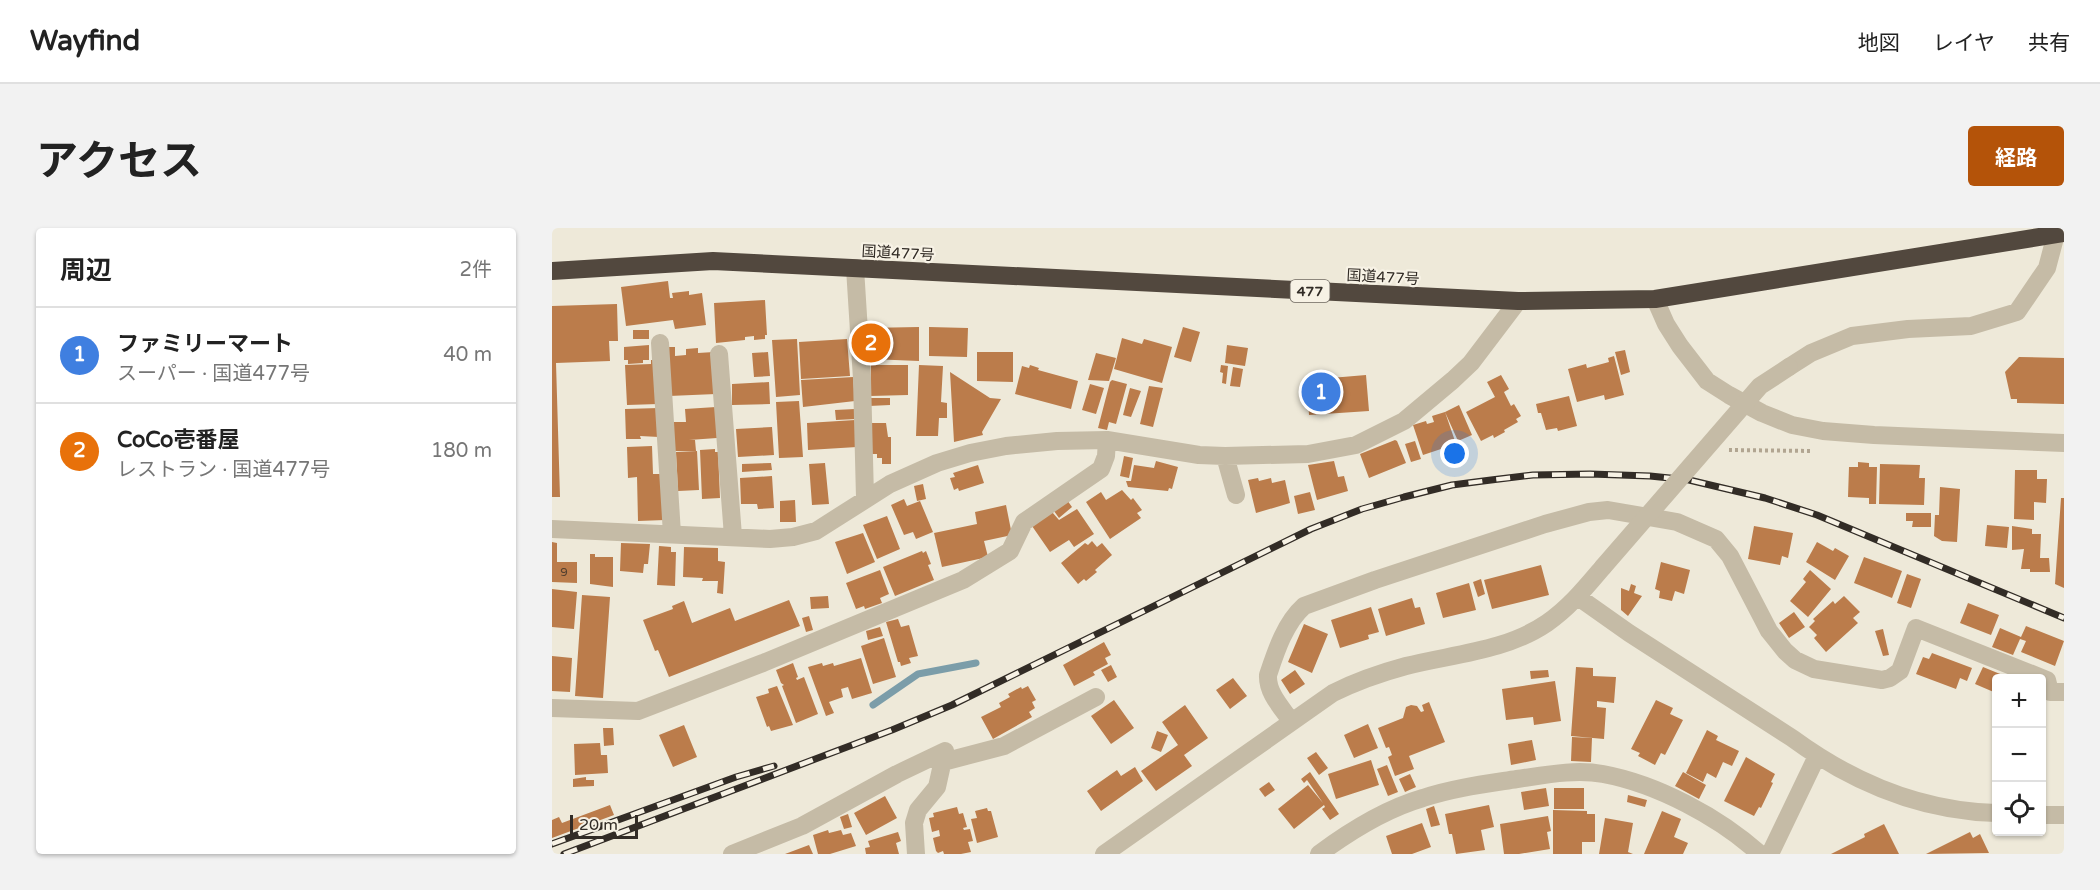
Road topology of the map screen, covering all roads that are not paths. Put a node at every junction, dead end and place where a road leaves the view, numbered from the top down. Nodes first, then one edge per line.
1 (2060, 233) edge
2 (855, 268) junction
3 (552, 272) edge
4 (1656, 299) junction
5 (1518, 301) junction
6 (660, 343) dead end
7 (719, 354) dead end
8 (1107, 441) junction
9 (2064, 443) edge
10 (1225, 456) junction
11 (1236, 495) dead end
12 (865, 498) junction
13 (552, 529) edge
14 (672, 534) junction
15 (732, 536) junction
16 (1578, 597) junction
17 (2064, 692) edge
18 (1096, 697) dead end
19 (552, 708) edge
20 (1291, 721) junction
21 (1817, 756) junction
22 (943, 762) junction
23 (1992, 812) edge
24 (2046, 814) edge
25 (2064, 815) edge
26 (1324, 852) edge
27 (732, 854) edge
28 (916, 854) edge
29 (1104, 854) edge
30 (1760, 854) edge
31 (1770, 854) edge

1 - 4 highway, 国道477号 / 477
1 - 16 street, bridge
2 - 3 highway, 国道477号 / 477
2 - 5 highway, 国道477号 / 477
2 - 12 street
4 - 5 highway, 国道477号 / 477
4 - 9 street
5 - 10 street
6 - 14 street
7 - 15 street
8 - 10 street
8 - 12 street
8 - 19 street
10 - 11 street
12 - 15 street
13 - 14 street
14 - 15 street
16 - 20 street
16 - 21 street
17 - 20 street
18 - 22 street
20 - 29 street
21 - 23 street
21 - 31 street
22 - 27 street
22 - 28 street
24 - 25 street
26 - 30 street

